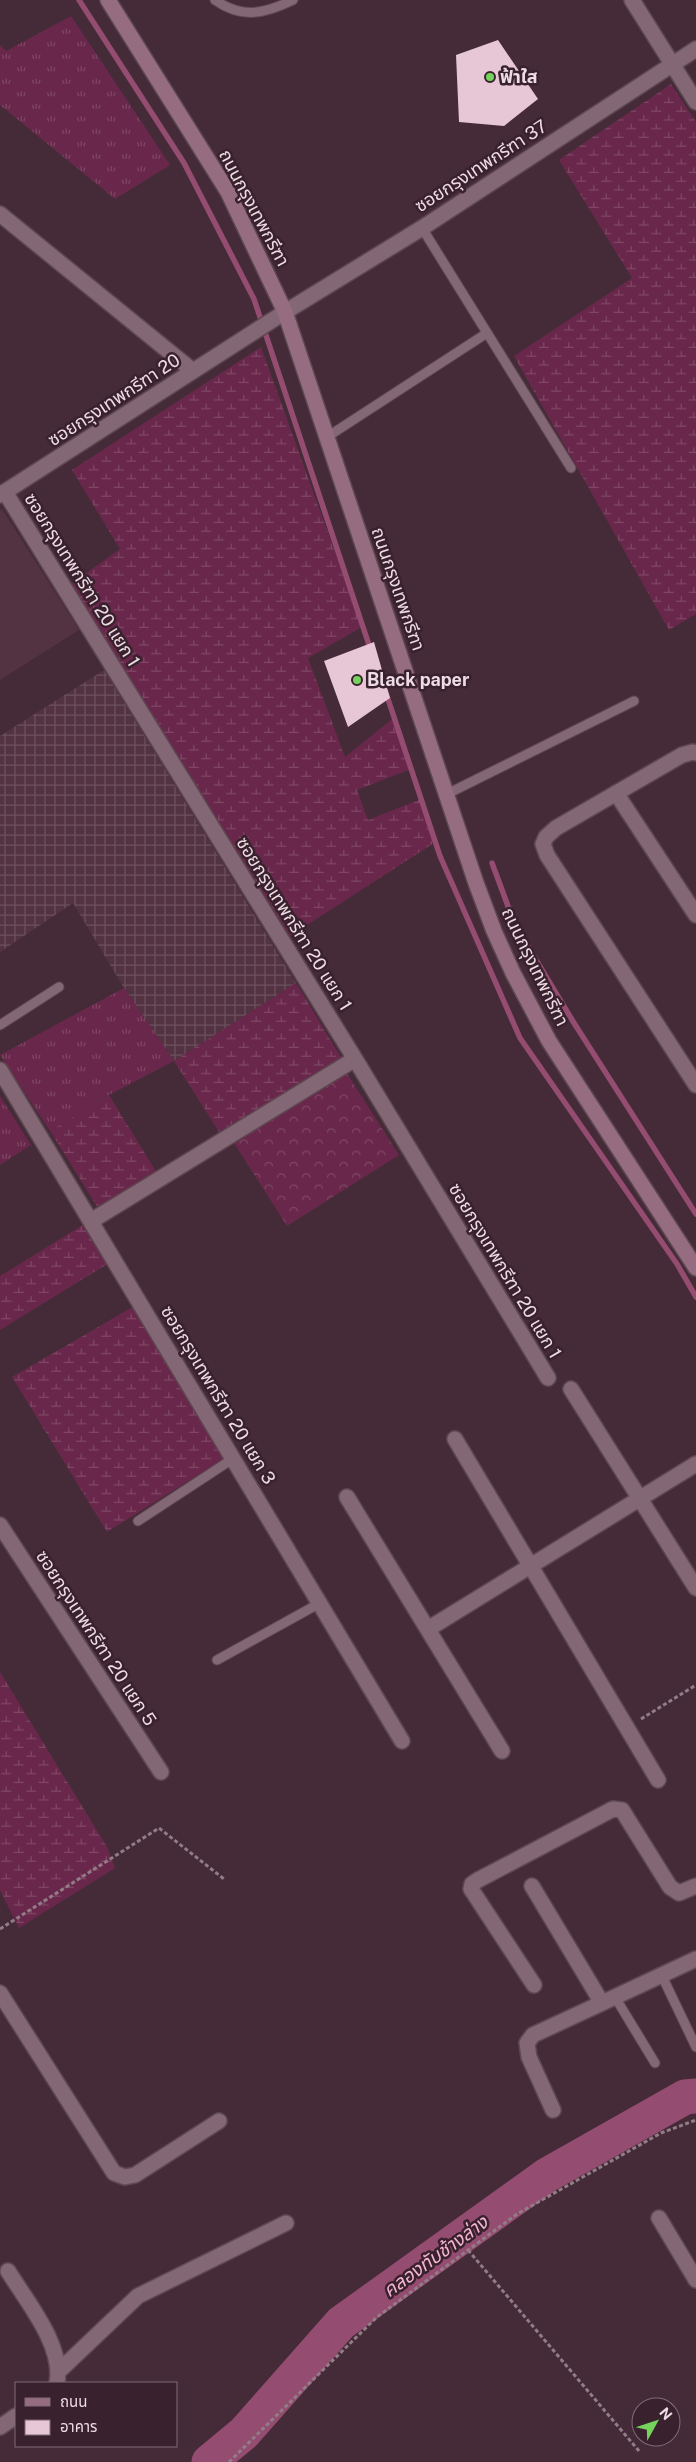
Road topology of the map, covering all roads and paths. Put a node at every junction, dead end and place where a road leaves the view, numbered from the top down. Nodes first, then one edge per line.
1 (108, 0) edge
2 (215, 0) edge
3 (291, 0) edge
4 (632, 0) edge
5 (696, 49) edge
6 (672, 64) junction
7 (696, 102) edge
8 (0, 214) edge
9 (422, 228) junction
10 (285, 312) junction
11 (270, 322) joint
12 (487, 333) junction
13 (193, 371) junction
14 (327, 437) junction
15 (571, 468) dead end
16 (3, 494) edge
17 (634, 702) dead end
18 (696, 753) edge
19 (616, 793) junction
20 (447, 794) junction
21 (696, 916) edge
22 (59, 987) dead end
23 (0, 1025) edge
24 (355, 1059) junction
25 (0, 1070) edge
26 (696, 1085) edge
27 (91, 1221) junction
28 (696, 1268) edge
29 (548, 1378) dead end
30 (571, 1389) dead end
31 (456, 1439) dead end
32 (234, 1458) junction
33 (696, 1464) edge
34 (347, 1497) dead end
35 (640, 1499) junction
36 (138, 1521) dead end
37 (0, 1526) edge
38 (531, 1566) junction
39 (696, 1588) edge
40 (320, 1603) junction
41 (428, 1629) junction
42 (217, 1660) dead end
43 (696, 1685) edge
44 (627, 1727) junction
45 (402, 1741) dead end
46 (502, 1751) dead end
47 (162, 1772) dead end
48 (658, 1780) dead end
49 (224, 1879) dead end
50 (532, 1886) dead end
51 (696, 1886) edge
52 (0, 1929) edge
53 (696, 1959) edge
54 (662, 1976) junction
55 (534, 1985) dead end
56 (0, 1994) edge
57 (608, 2000) junction
58 (696, 2047) edge
59 (655, 2063) dead end
60 (553, 2110) dead end
61 (696, 2120) edge
62 (219, 2121) dead end
63 (659, 2218) dead end
64 (286, 2223) dead end
65 (468, 2250) junction
66 (8, 2272) dead end
67 (696, 2280) edge
68 (58, 2377) edge
69 (15, 2417) edge
70 (0, 2427) edge
71 (639, 2450) dead end
72 (230, 2462) edge

1 - 10 main road, ถนนกรุงเทพกรีฑา
2 - 3 lane
4 - 6 street
5 - 6 street, ซอยกรุงเทพกรีฑา 37
6 - 7 street
6 - 9 street, ซอยกรุงเทพกรีฑา 37
8 - 13 street
9 - 10 street, ซอยกรุงเทพกรีฑา 37
9 - 12 lane
10 - 11 street, ซอยกรุงเทพกรีฑา 37
10 - 14 main road, ถนนกรุงเทพกรีฑา
11 - 13 street, ซอยกรุงเทพกรีฑา 20
12 - 14 lane
12 - 15 lane
13 - 16 street, ซอยกรุงเทพกรีฑา 20
14 - 20 main road, ถนนกรุงเทพกรีฑา
16 - 24 street, ซอยกรุงเทพกรีฑา 20 แยก 1
17 - 20 lane
18 - 19 street
19 - 21 street
19 - 26 street
20 - 28 main road, ถนนกรุงเทพกรีฑา
22 - 23 lane
24 - 27 street
24 - 29 street, ซอยกรุงเทพกรีฑา 20 แยก 1
25 - 27 street, ซอยกรุงเทพกรีฑา 20 แยก 3
27 - 32 street, ซอยกรุงเทพกรีฑา 20 แยก 3
30 - 35 street
31 - 38 street
32 - 36 lane
32 - 40 street, ซอยกรุงเทพกรีฑา 20 แยก 3
33 - 35 street
34 - 41 street
35 - 38 street
35 - 39 street
37 - 47 street, ซอยกรุงเทพกรีฑา 20 แยก 5
38 - 41 street
38 - 44 street
40 - 42 lane
40 - 45 street, ซอยกรุงเทพกรีฑา 20 แยก 3
41 - 46 street
43 - 44 path
44 - 48 street
49 - 52 path
50 - 57 street
51 - 55 street
53 - 54 street
54 - 57 street
54 - 58 lane
56 - 62 street
57 - 59 lane
57 - 60 street
61 - 65 path
63 - 67 street
64 - 68 street
65 - 71 path
65 - 72 path
66 - 68 street
69 - 70 street

